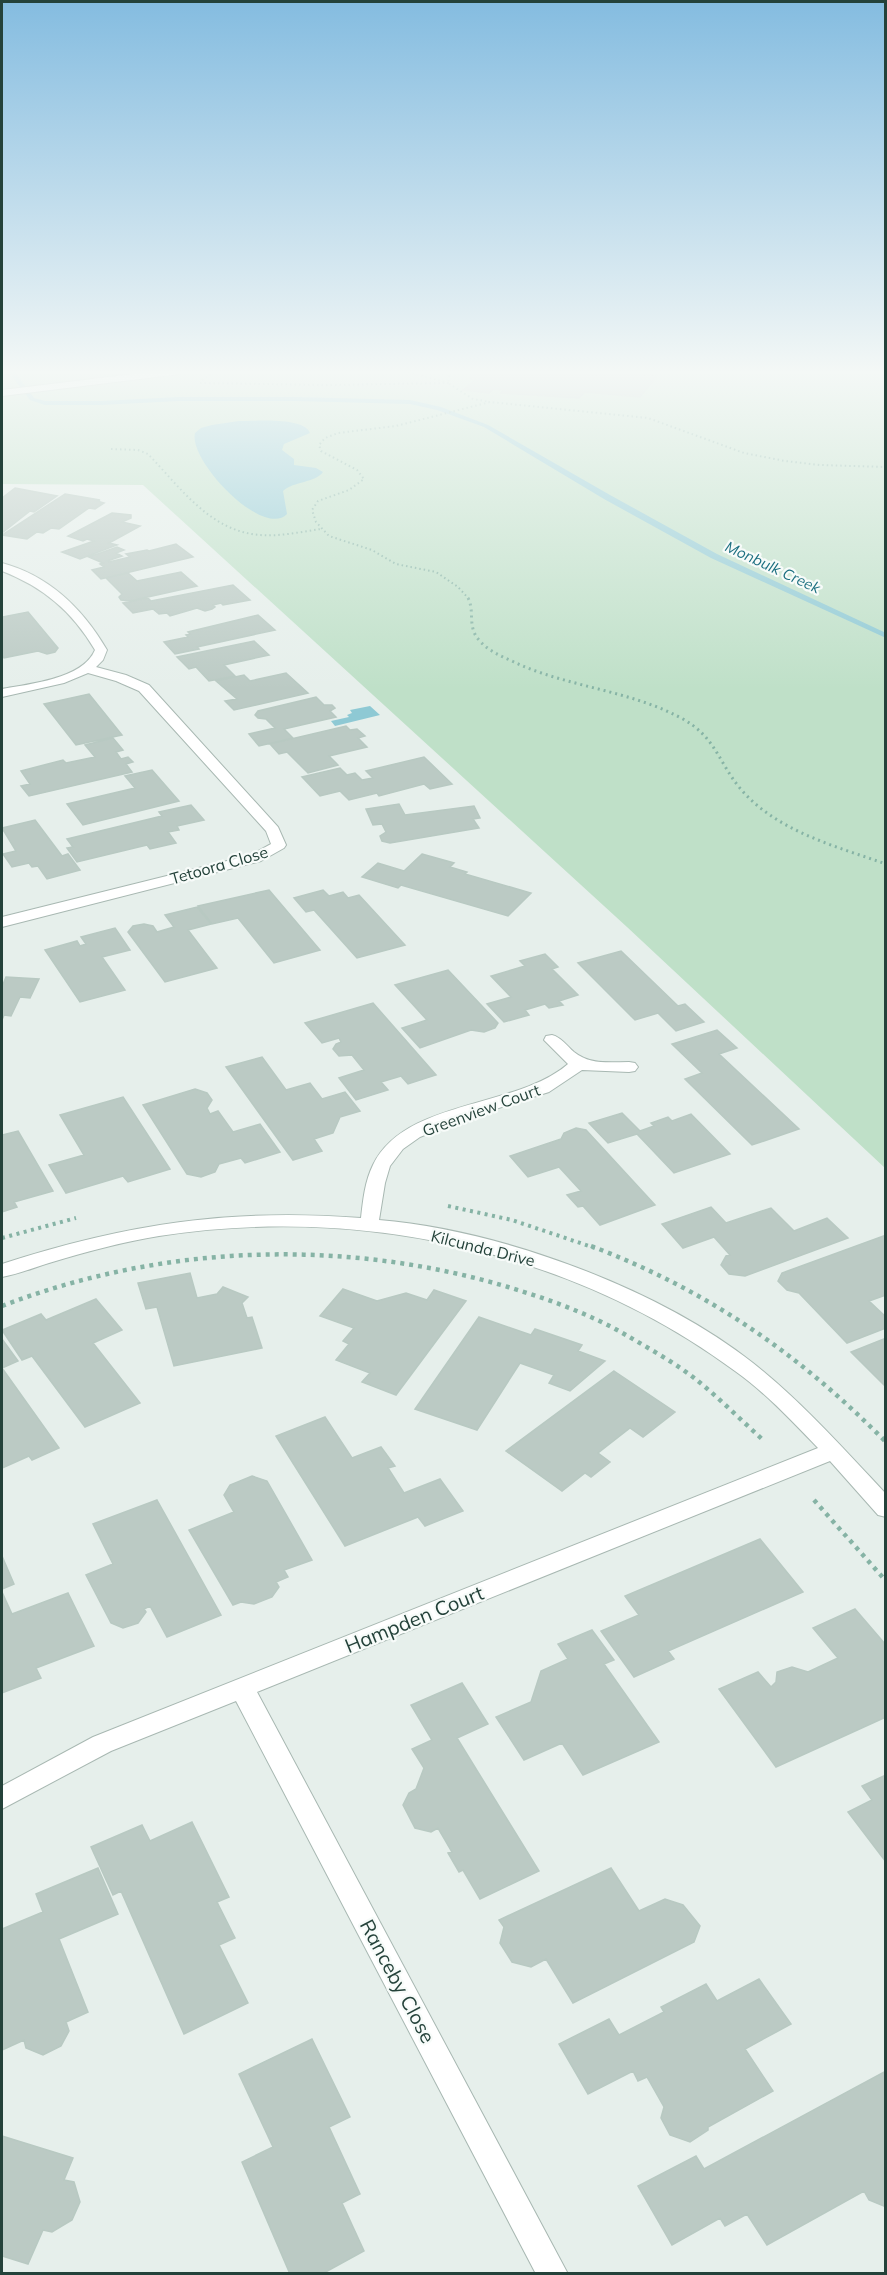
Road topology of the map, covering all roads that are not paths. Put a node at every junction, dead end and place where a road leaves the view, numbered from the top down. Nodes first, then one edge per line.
1 (2, 567) edge
2 (87, 669) junction
3 (2, 693) edge
4 (2, 922) edge
5 (552, 1040) dead end
6 (578, 1064) junction
7 (629, 1067) dead end
8 (369, 1226) junction
9 (2, 1271) edge
10 (832, 1451) junction
11 (885, 1509) edge
12 (242, 1688) junction
13 (2, 1798) edge
14 (553, 2274) edge

1 - 2 street
2 - 3 street
2 - 4 street, Tetoora Close
5 - 6 street
6 - 7 street
6 - 8 street, Greenview Court
8 - 9 street, Kilcunda Drive
8 - 10 street, Kilcunda Drive
10 - 11 street, Kilcunda Drive
10 - 12 street, Hampden Court
12 - 13 street, Hampden Court
12 - 14 street, Ranceby Close

